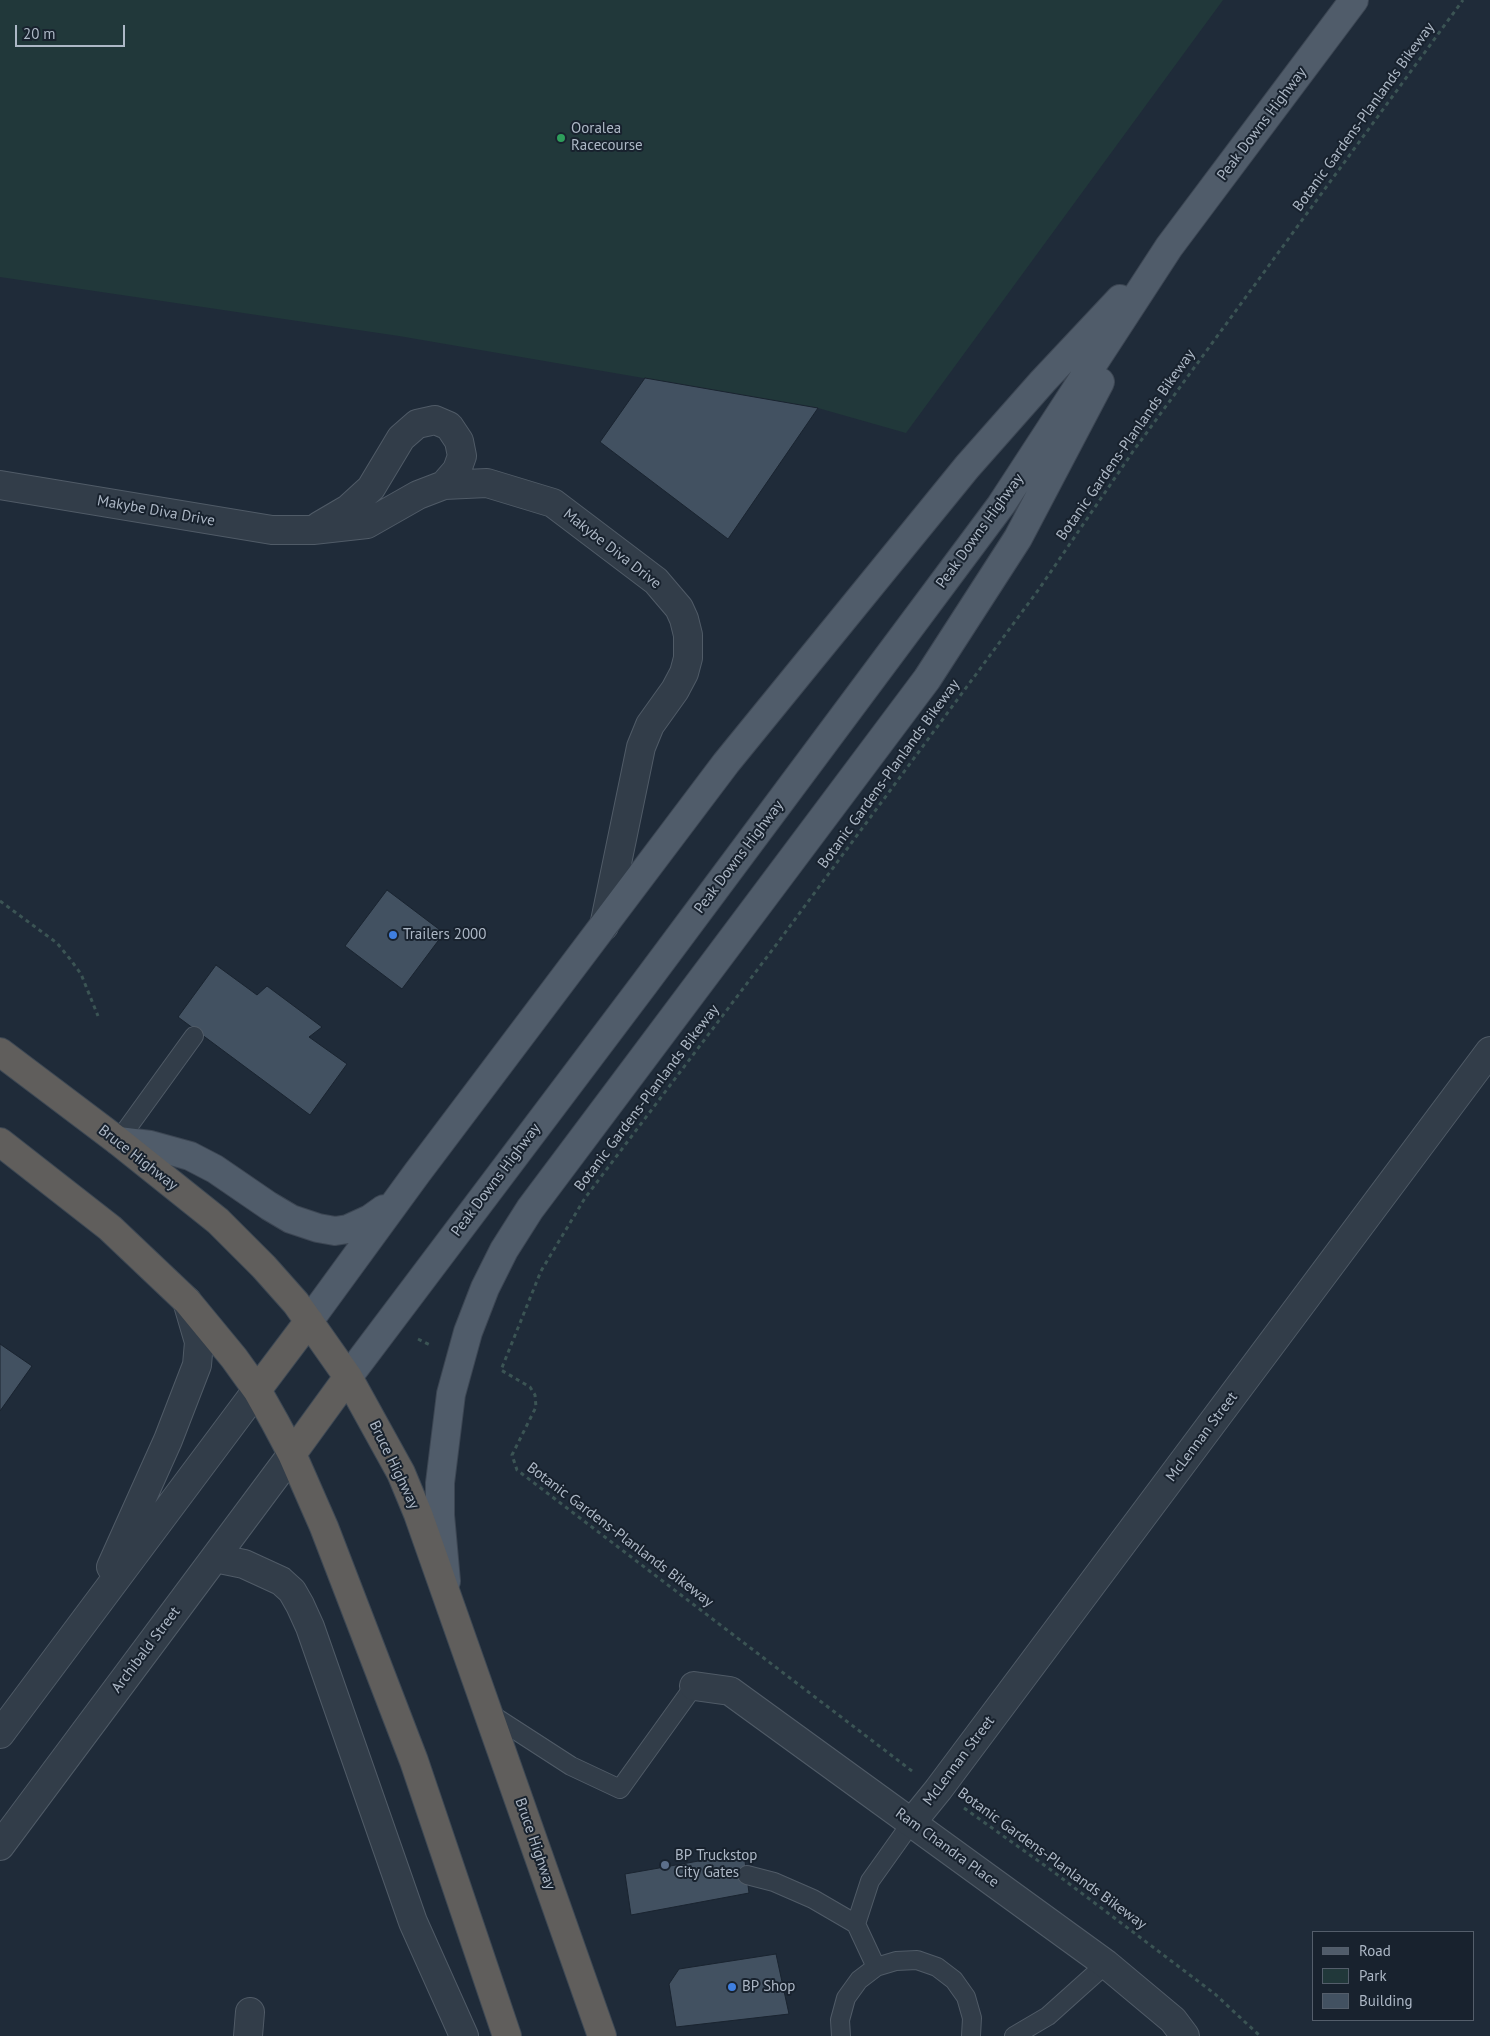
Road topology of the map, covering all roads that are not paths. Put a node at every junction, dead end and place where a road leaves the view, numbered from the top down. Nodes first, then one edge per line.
1 (1354, 0) edge
2 (1169, 247) junction
3 (0, 485) edge
4 (444, 485) junction
5 (313, 530) junction
6 (604, 926) junction
7 (194, 1036) dead end
8 (1490, 1051) edge
9 (0, 1052) edge
10 (118, 1141) junction
11 (0, 1142) edge
12 (417, 1173) junction
13 (187, 1301) junction
14 (309, 1321) junction
15 (348, 1377) junction
16 (257, 1390) junction
17 (292, 1454) junction
18 (215, 1558) junction
19 (447, 1595) junction
20 (87, 1618) junction
21 (694, 1686) joint
22 (489, 1713) junction
23 (0, 1734) edge
24 (912, 1822) junction
25 (0, 1846) edge
26 (747, 1875) dead end
27 (856, 1924) junction
28 (1106, 1964) junction
29 (876, 1967) junction
30 (464, 2036) edge
31 (507, 2036) edge
32 (602, 2036) edge
33 (841, 2036) edge
34 (971, 2036) edge
35 (1014, 2036) edge
36 (1185, 2036) edge

1 - 2 main road, Peak Downs Highway
2 - 6 main road, Peak Downs Highway
2 - 15 main road, Peak Downs Highway
2 - 19 main road
3 - 5 street, Makybe Diva Drive
4 - 5 street, Makybe Diva Drive
4 - 5 street
4 - 6 street, Makybe Diva Drive
6 - 12 main road, Peak Downs Highway
7 - 10 lane
8 - 24 street, McLennan Street
9 - 10 highway, Bruce Highway
10 - 12 main road
10 - 14 highway, Bruce Highway
11 - 13 highway
12 - 14 main road, Peak Downs Highway
13 - 16 highway
13 - 20 street
14 - 15 highway, Bruce Highway
14 - 16 highway, Peak Downs Highway
15 - 17 highway, Peak Downs Highway
15 - 19 highway, Bruce Highway
16 - 17 highway
16 - 20 street
17 - 18 street, Archibald Street
17 - 31 highway
18 - 25 street, Archibald Street
18 - 30 street
19 - 22 highway, Bruce Highway
20 - 23 street
21 - 22 lane
21 - 24 street, Ram Chandra Place
22 - 32 highway, Bruce Highway
24 - 27 lane
24 - 28 street, Ram Chandra Place
26 - 27 lane
27 - 29 lane
28 - 35 lane
28 - 36 street, Ram Chandra Place
29 - 33 lane
29 - 34 lane

